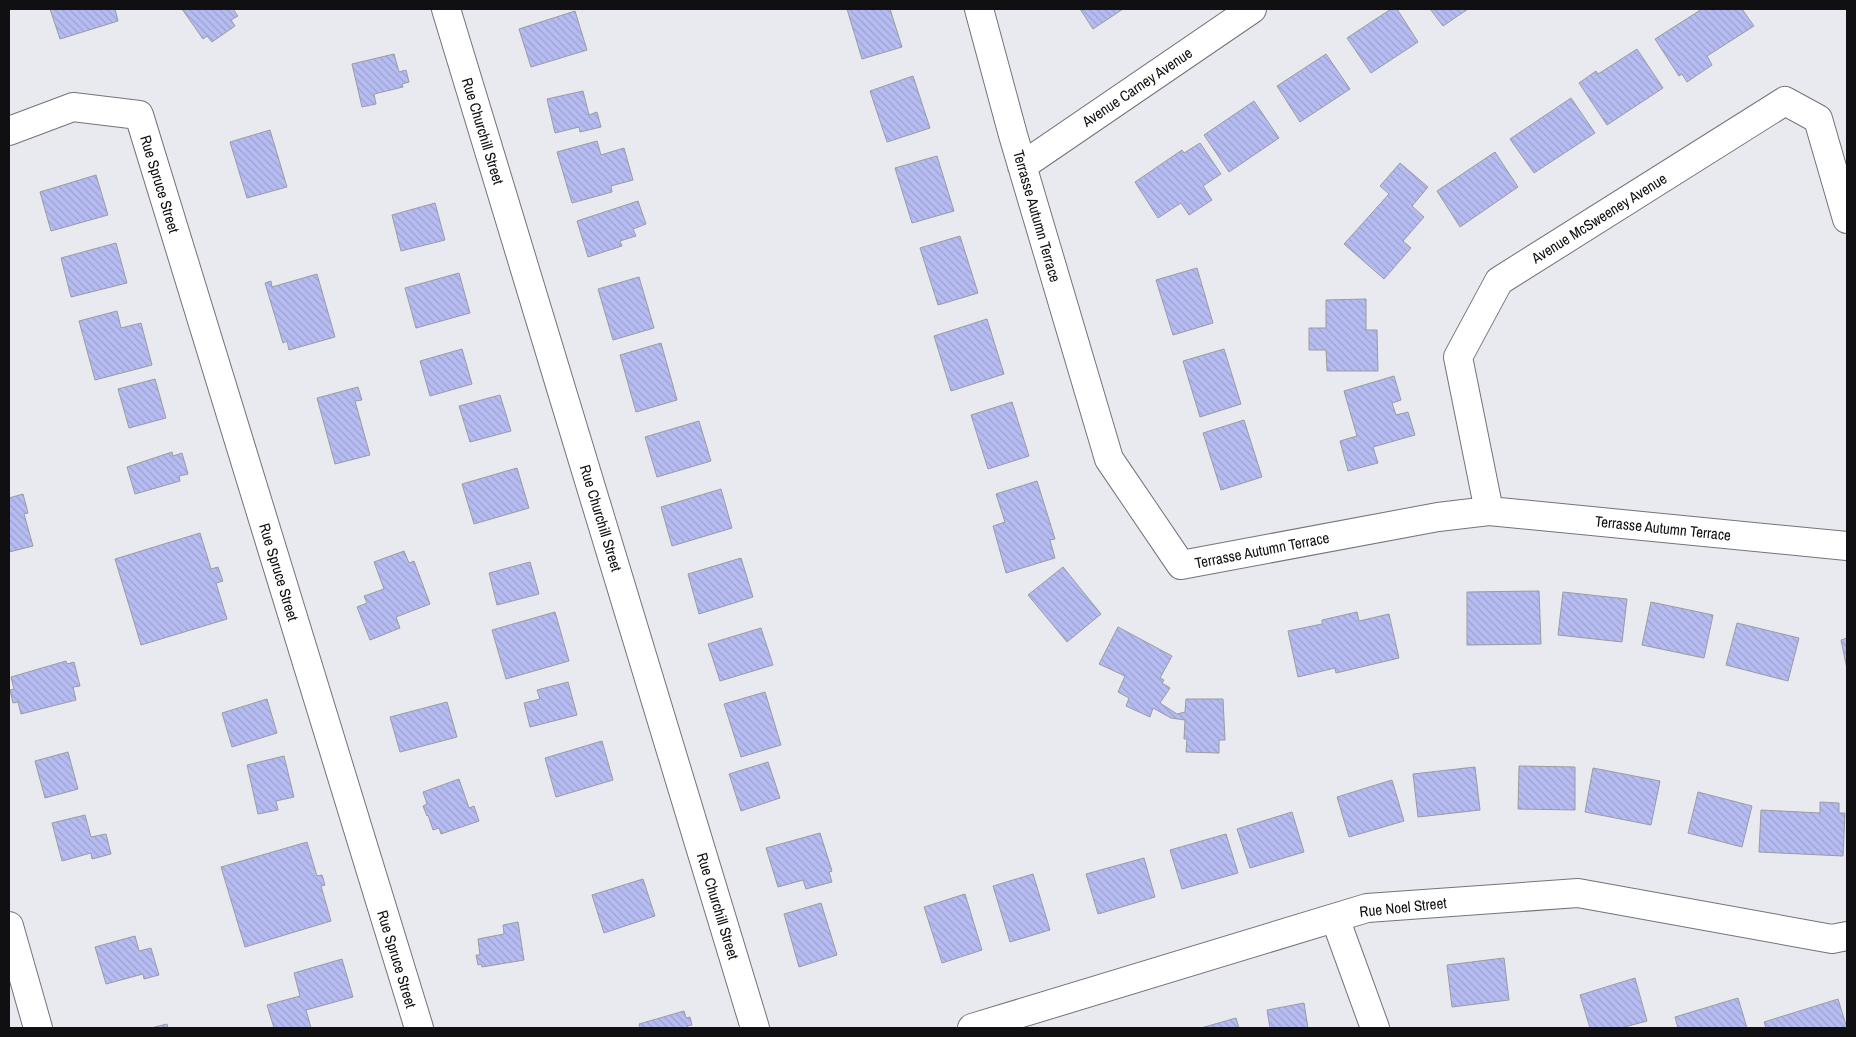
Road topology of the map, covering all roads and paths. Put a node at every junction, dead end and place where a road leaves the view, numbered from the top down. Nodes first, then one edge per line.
1 (446, 9) edge
2 (979, 9) edge
3 (1252, 9) edge
4 (9, 131) edge
5 (1022, 166) junction
6 (1847, 219) edge
7 (1490, 511) junction
8 (1847, 546) edge
9 (1335, 918) junction
10 (9, 926) edge
11 (1847, 936) edge
12 (38, 1028) edge
13 (419, 1028) edge
14 (756, 1028) edge
15 (972, 1028) edge
16 (1375, 1028) edge

1 - 14 street, Rue Churchill Street
2 - 5 street, Terrasse Autumn Terrace
3 - 5 street, Avenue Carney Avenue
4 - 13 street, Rue Spruce Street
5 - 7 street, Terrasse Autumn Terrace
6 - 7 street, Avenue McSweeney Avenue
7 - 8 street, Terrasse Autumn Terrace
9 - 11 street, Rue Noel Street
9 - 15 street, Rue Noel Street
9 - 16 street
10 - 12 street

